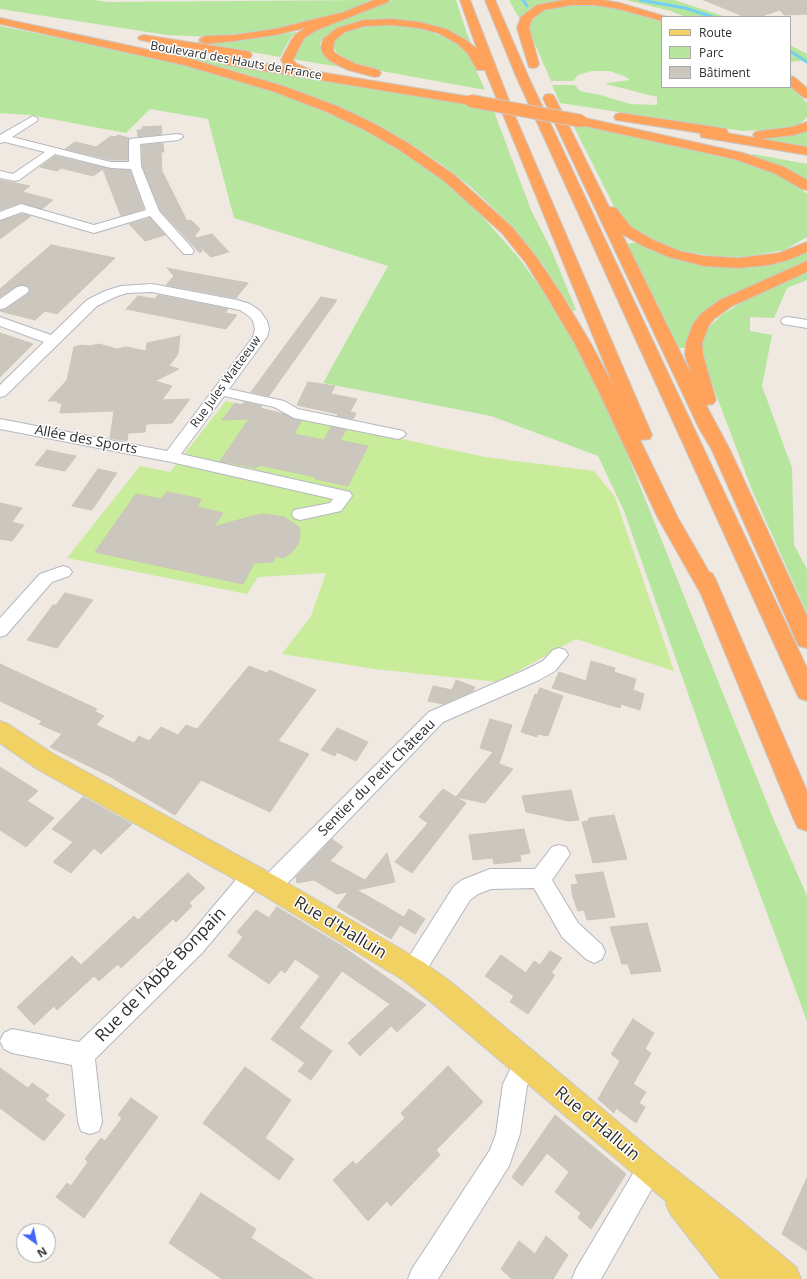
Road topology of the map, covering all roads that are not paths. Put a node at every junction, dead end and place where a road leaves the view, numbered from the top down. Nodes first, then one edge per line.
1 (384, 0) edge
2 (465, 0) edge
3 (490, 0) edge
4 (608, 0) edge
5 (0, 13) edge
6 (349, 14) junction
7 (675, 16) edge
8 (661, 18) edge
9 (0, 21) edge
10 (514, 24) dead end
11 (85, 28) dead end
12 (288, 62) junction
13 (533, 64) junction
14 (791, 72) edge
15 (331, 78) junction
16 (791, 81) edge
17 (807, 82) edge
18 (497, 86) junction
19 (807, 94) edge
20 (470, 97) junction
21 (579, 116) junction
22 (33, 119) dead end
23 (807, 126) edge
24 (178, 137) dead end
25 (1, 139) edge
26 (569, 140) junction
27 (54, 151) junction
28 (807, 151) edge
29 (807, 159) edge
30 (135, 166) junction
31 (0, 174) edge
32 (807, 186) edge
33 (153, 212) junction
34 (0, 216) edge
35 (807, 246) edge
36 (188, 251) dead end
37 (807, 266) edge
38 (22, 290) dead end
39 (0, 305) edge
40 (0, 321) edge
41 (788, 321) dead end
42 (807, 324) edge
43 (54, 341) junction
44 (220, 391) junction
45 (0, 393) edge
46 (0, 424) edge
47 (398, 434) dead end
48 (720, 450) junction
49 (171, 456) junction
50 (300, 514) dead end
51 (63, 572) dead end
52 (710, 591) junction
53 (0, 630) edge
54 (807, 640) edge
55 (559, 655) dead end
56 (807, 692) edge
57 (0, 731) edge
58 (807, 820) edge
59 (559, 854) dead end
60 (540, 880) junction
61 (262, 881) junction
62 (594, 952) dead end
63 (413, 971) junction
64 (12, 1041) dead end
65 (83, 1055) junction
66 (525, 1064) junction
67 (90, 1122) dead end
68 (650, 1169) junction
69 (422, 1279) edge
70 (586, 1279) edge
71 (743, 1279) edge
72 (784, 1279) edge

1 - 6 highway
2 - 18 highway
3 - 56 highway
4 - 7 highway
5 - 11 highway
6 - 12 highway
6 - 12 highway, Boulevard des Hauts de France
8 - 13 highway
9 - 15 highway, Boulevard des Hauts de France
9 - 52 highway
10 - 13 highway
12 - 15 highway
12 - 20 highway, Boulevard des Hauts de France
13 - 26 highway
14 - 17 highway
15 - 20 highway, Boulevard des Hauts de France
16 - 19 highway
18 - 20 highway
18 - 52 highway
20 - 21 highway, bridge
21 - 23 highway
21 - 28 highway
21 - 29 highway
21 - 32 highway
22 - 25 street
24 - 30 street
25 - 27 street
26 - 35 highway
26 - 48 highway
27 - 30 street
27 - 31 street
30 - 33 street
33 - 34 street
33 - 36 street
37 - 48 highway
38 - 39 street
40 - 43 street
41 - 42 street
43 - 44 street, Rue Jules Watteeuw
43 - 45 street, Rue Jules Watteeuw
44 - 47 street
44 - 49 street, Rue Jules Watteeuw
46 - 49 street, Allée des Sports
48 - 54 highway
49 - 50 street, Allée des Sports
51 - 53 street
52 - 58 highway
55 - 61 street, Sentier du Petit Château
57 - 61 main road, Rue d'Halluin
59 - 60 street
60 - 62 street
60 - 63 street
61 - 63 main road, Rue d'Halluin
61 - 65 street, Rue de l'Abbé Bonpain
63 - 66 main road, Rue d'Halluin
64 - 65 street
65 - 67 street
66 - 68 main road, Rue d'Halluin
66 - 69 street
68 - 70 street
68 - 71 main road, Rue d'Halluin
68 - 72 main road, Rue d'Halluin

